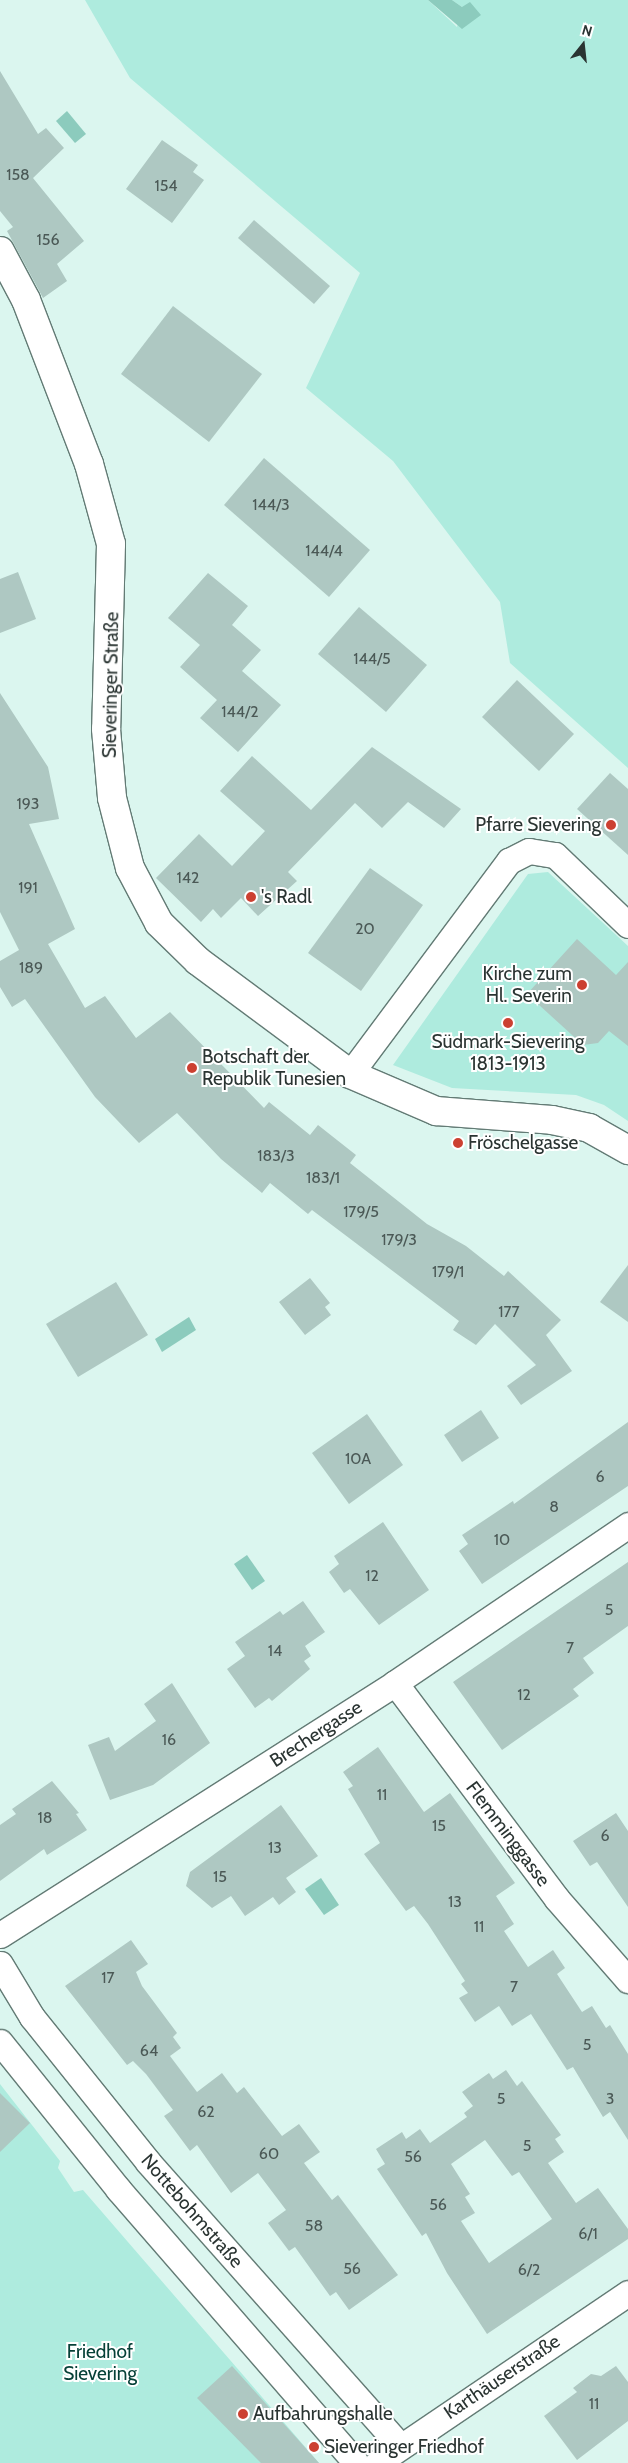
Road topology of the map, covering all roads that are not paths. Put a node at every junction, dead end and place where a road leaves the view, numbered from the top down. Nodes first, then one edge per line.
1 (0, 251) edge
2 (628, 925) edge
3 (350, 1074) junction
4 (628, 1150) edge
5 (628, 1525) edge
6 (395, 1684) junction
7 (0, 1935) edge
8 (0, 1964) edge
9 (628, 1980) edge
10 (0, 2042) edge
11 (628, 2293) edge
12 (399, 2445) junction
13 (356, 2463) edge
14 (377, 2463) edge

1 - 3 main road, Sieveringer Straße
2 - 3 street
3 - 4 main road, Sieveringer Straße
5 - 6 street, Brechergasse
6 - 7 street, Brechergasse
6 - 9 street, Flemminggasse
8 - 12 street, Nottebohmstraße
10 - 13 street
11 - 12 street, Karthäuserstraße
12 - 14 street, Karthäuserstraße

